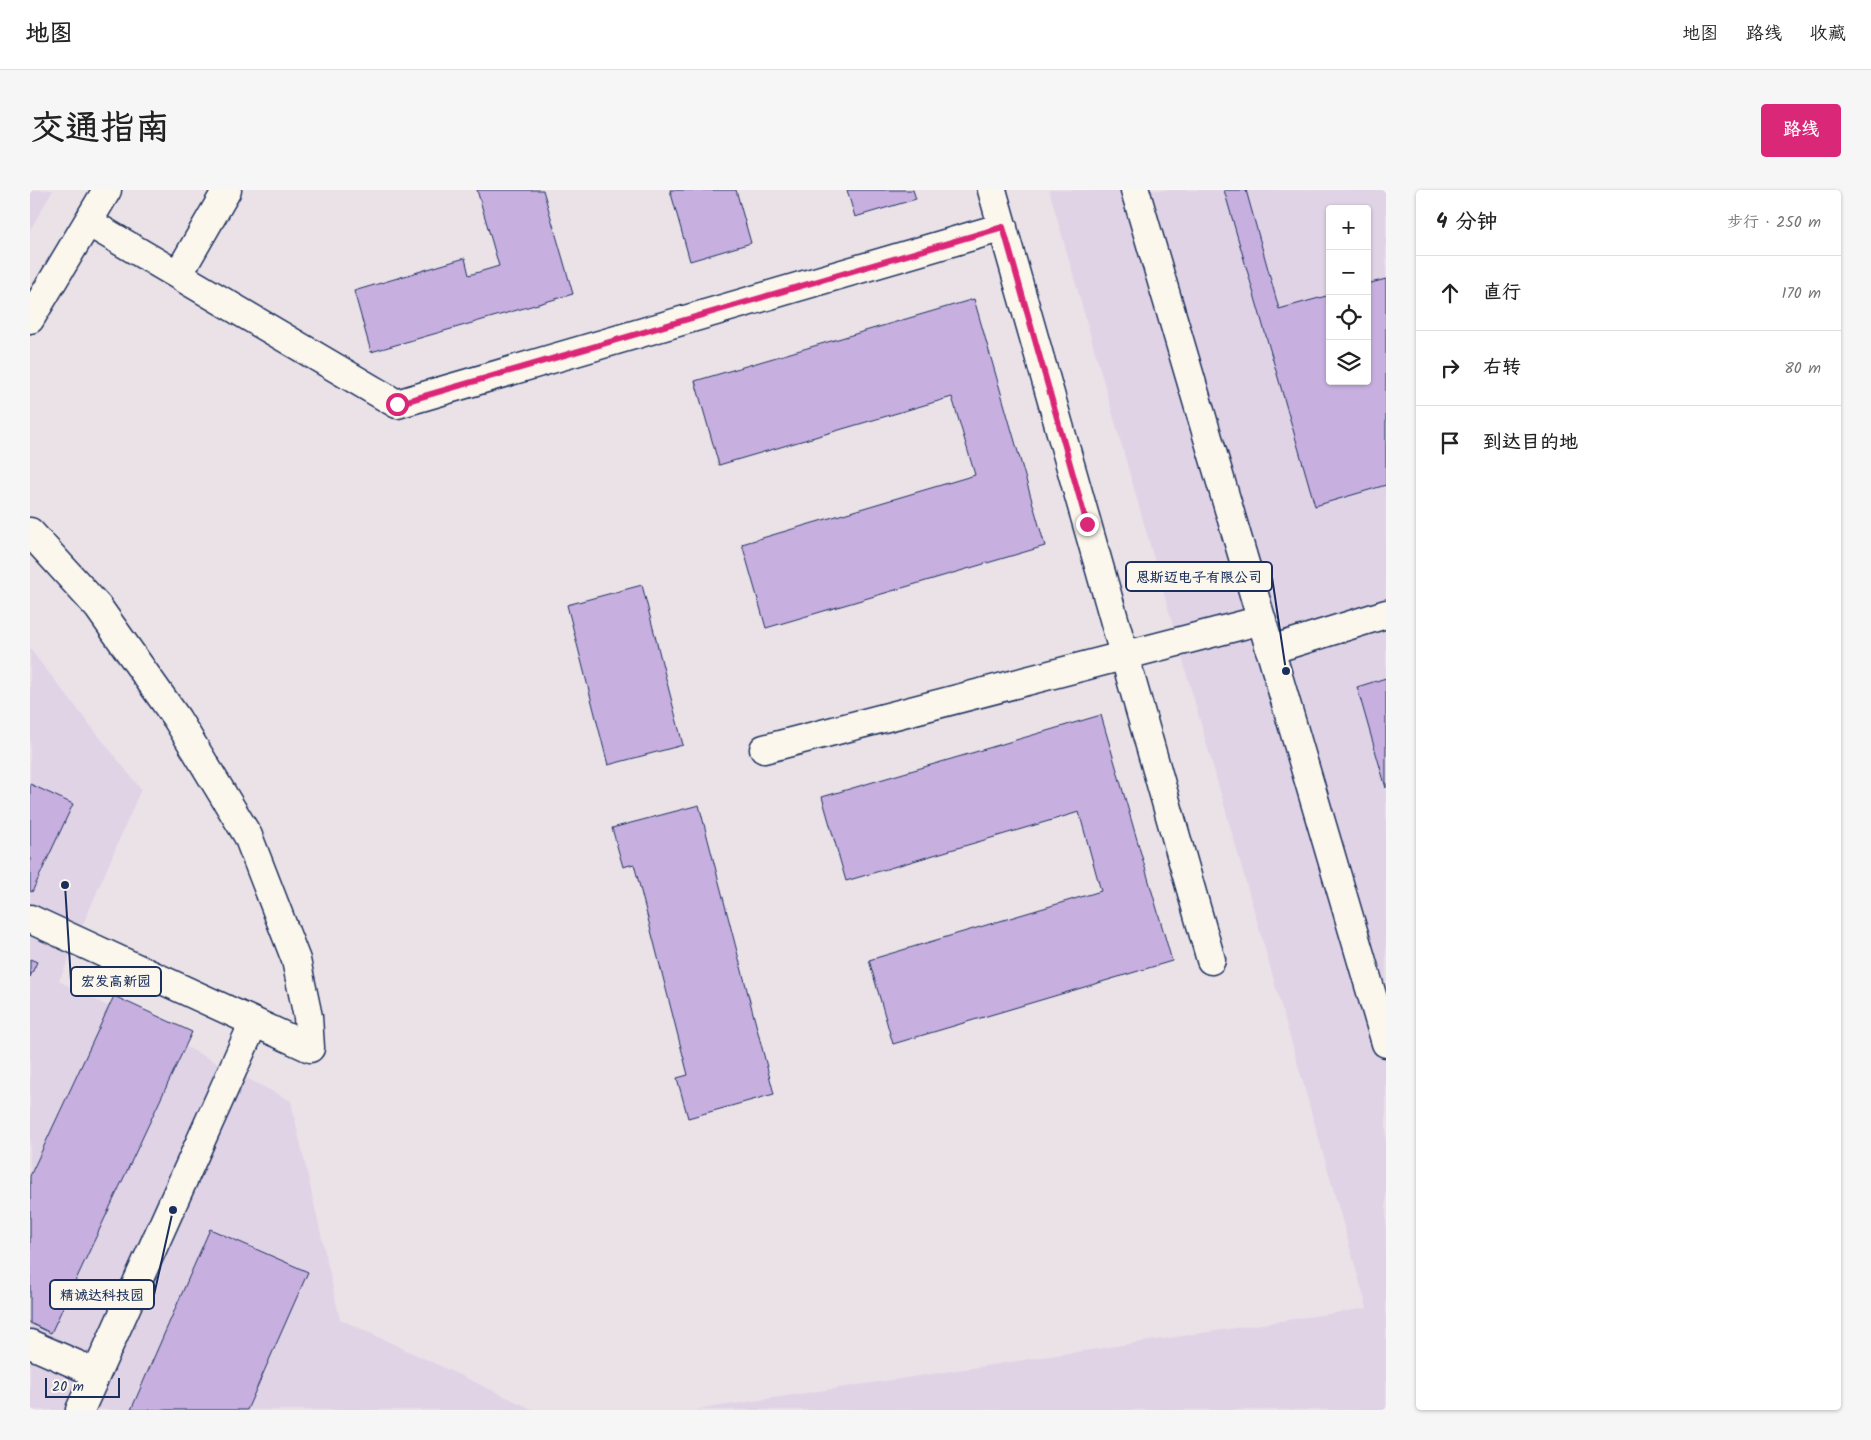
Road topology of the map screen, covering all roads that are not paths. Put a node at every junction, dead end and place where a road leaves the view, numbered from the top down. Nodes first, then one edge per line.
1 (107, 190) edge
2 (227, 190) edge
3 (992, 190) edge
4 (1135, 190) edge
5 (88, 222) junction
6 (1003, 227) junction
7 (178, 275) junction
8 (30, 319) edge
9 (30, 532) edge
10 (1386, 614) edge
11 (1262, 620) junction
12 (1270, 650) junction
13 (1124, 655) junction
14 (764, 749) dead end
15 (30, 919) edge
16 (1211, 960) dead end
17 (254, 1022) junction
18 (1386, 1043) edge
19 (30, 1344) edge
20 (96, 1373) junction
21 (80, 1410) edge

1 - 5 street
2 - 7 street
3 - 6 street
4 - 11 street
5 - 7 street
5 - 8 street
6 - 7 street
6 - 13 street
9 - 17 street
10 - 12 street
11 - 12 street
11 - 13 street
12 - 18 street
13 - 14 street
13 - 16 street
15 - 17 street
17 - 20 street
19 - 20 street
20 - 21 street

